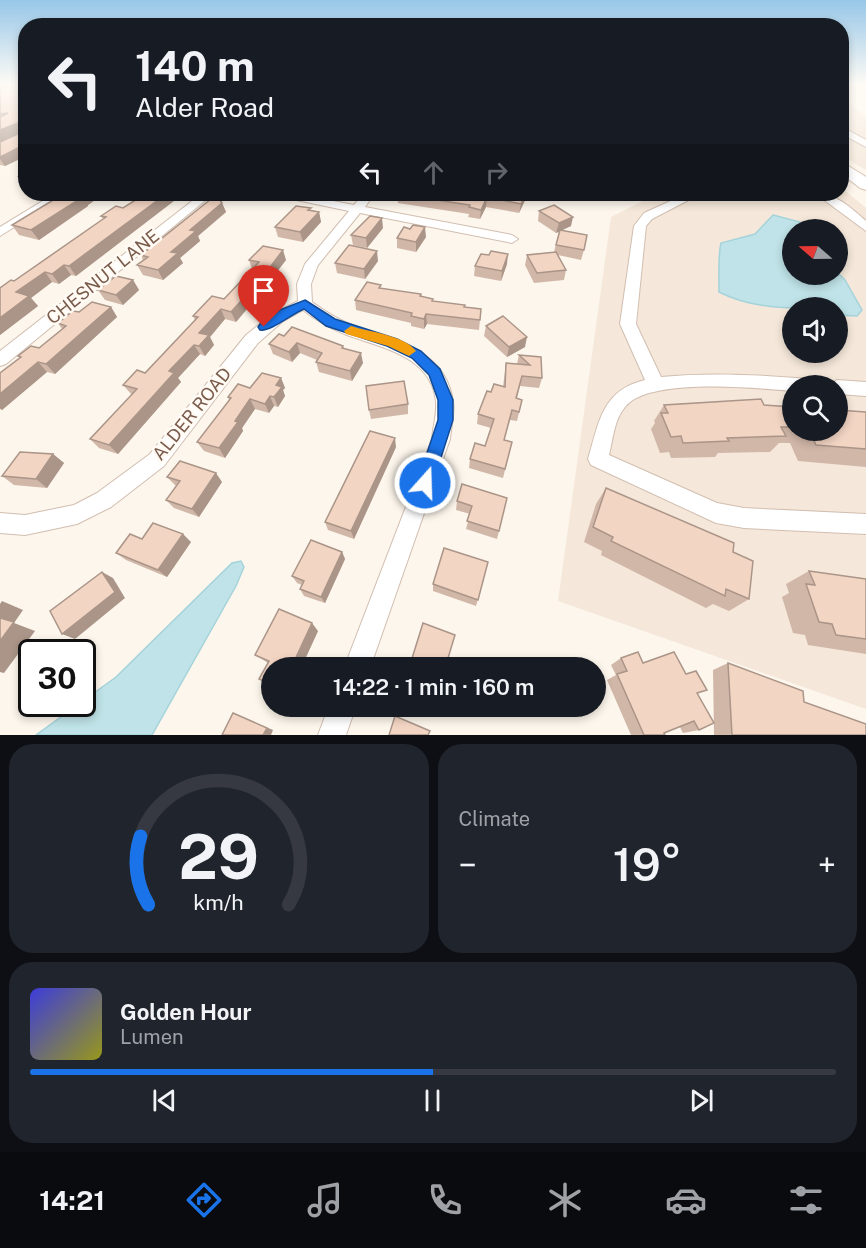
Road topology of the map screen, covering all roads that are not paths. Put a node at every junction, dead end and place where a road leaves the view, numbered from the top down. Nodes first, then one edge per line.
1 (849, 134) edge
2 (854, 137) junction
3 (849, 138) edge
4 (866, 144) edge
5 (849, 172) edge
6 (866, 185) edge
7 (51, 201) edge
8 (198, 201) edge
9 (320, 201) edge
10 (363, 201) edge
11 (679, 201) edge
12 (834, 201) edge
13 (357, 208) junction
14 (866, 227) edge
15 (0, 232) edge
16 (512, 239) dead end
17 (305, 304) junction
18 (0, 360) edge
19 (782, 384) edge
20 (656, 385) junction
21 (848, 388) edge
22 (866, 389) edge
23 (0, 523) edge
24 (866, 524) edge
25 (361, 657) edge
26 (339, 717) edge
27 (332, 735) edge

1 - 2 street
2 - 3 street
2 - 4 street
5 - 6 street
7 - 15 street
8 - 18 street, CHESNUT LANE
9 - 13 street
10 - 13 street
11 - 20 street
12 - 14 street
13 - 16 street
13 - 17 street
17 - 23 street, ALDER ROAD
17 - 25 street
19 - 20 street
20 - 24 street
21 - 22 street
26 - 27 street

